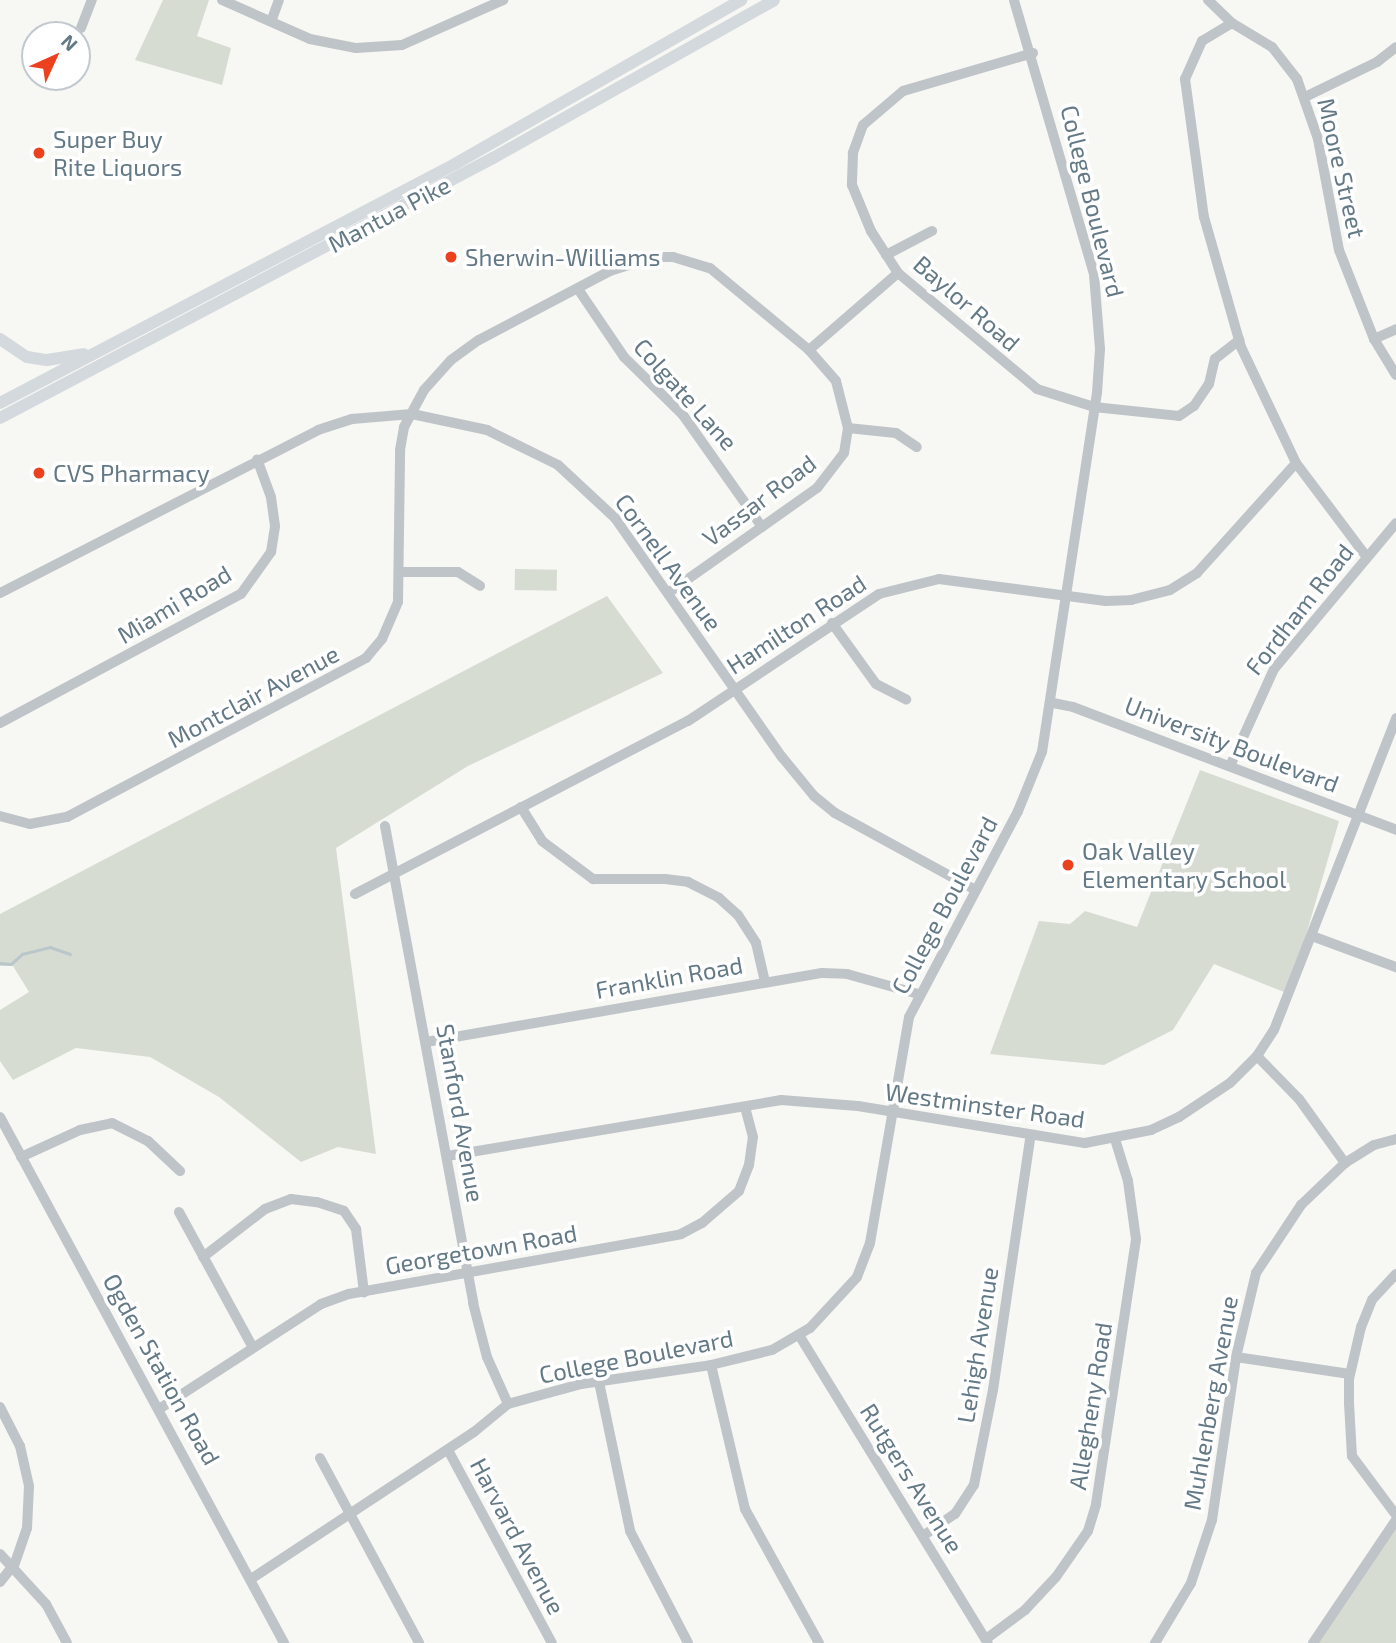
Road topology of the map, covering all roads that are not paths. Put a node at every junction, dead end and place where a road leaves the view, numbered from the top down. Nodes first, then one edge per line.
1 (92, 0) edge
2 (222, 0) edge
3 (279, 0) edge
4 (503, 0) edge
5 (741, 0) edge
6 (774, 0) edge
7 (1014, 0) edge
8 (1208, 0) edge
9 (272, 19) junction
10 (84, 21) edge
11 (1232, 23) junction
12 (1396, 47) edge
13 (1033, 52) junction
14 (1305, 97) junction
15 (932, 231) dead end
16 (886, 255) junction
17 (898, 273) junction
18 (578, 289) junction
19 (1396, 329) edge
20 (0, 339) edge
21 (1374, 339) junction
22 (1239, 340) junction
23 (101, 349) junction
24 (809, 350) junction
25 (1396, 374) edge
26 (0, 403) edge
27 (1094, 407) junction
28 (412, 414) junction
29 (0, 418) edge
30 (848, 428) junction
31 (917, 447) dead end
32 (257, 458) junction
33 (1296, 463) junction
34 (1396, 523) edge
35 (762, 527) junction
36 (1366, 556) junction
37 (400, 572) junction
38 (480, 586) dead end
39 (0, 593) edge
40 (668, 593) junction
41 (1068, 593) junction
42 (832, 623) junction
43 (736, 688) junction
44 (906, 699) dead end
45 (1052, 703) junction
46 (1396, 718) edge
47 (0, 723) edge
48 (1230, 766) junction
49 (521, 807) junction
50 (1358, 814) junction
51 (0, 816) edge
52 (385, 826) dead end
53 (1396, 830) edge
54 (396, 871) junction
55 (974, 889) junction
56 (355, 894) dead end
57 (1312, 936) junction
58 (1396, 967) edge
59 (765, 982) junction
60 (918, 993) junction
61 (426, 1042) junction
62 (1257, 1056) junction
63 (745, 1107) junction
64 (891, 1113) junction
65 (0, 1117) edge
66 (1030, 1138) junction
67 (1115, 1139) junction
68 (1396, 1139) edge
69 (447, 1156) junction
70 (21, 1157) junction
71 (1345, 1163) junction
72 (180, 1171) dead end
73 (179, 1212) dead end
74 (203, 1257) junction
75 (468, 1272) junction
76 (1396, 1274) edge
77 (364, 1292) junction
78 (799, 1335) junction
79 (252, 1346) junction
80 (1236, 1357) junction
81 (711, 1365) junction
82 (1350, 1374) junction
83 (599, 1382) junction
84 (508, 1404) junction
85 (0, 1407) edge
86 (159, 1409) junction
87 (447, 1450) junction
88 (320, 1458) dead end
89 (349, 1513) junction
90 (1396, 1518) edge
91 (923, 1536) junction
92 (0, 1553) edge
93 (14, 1565) junction
94 (251, 1578) junction
95 (0, 1582) edge
96 (987, 1641) edge
97 (67, 1643) edge
98 (284, 1643) edge
99 (419, 1643) edge
100 (552, 1643) edge
101 (688, 1643) edge
102 (819, 1643) edge
103 (1155, 1643) edge
104 (1313, 1643) edge

1 - 10 street
2 - 9 street
3 - 9 street
4 - 9 street
5 - 23 main road, Mantua Pike
6 - 29 main road, Mantua Pike
7 - 13 street, College Boulevard
8 - 11 street, Moore Street
11 - 14 street, Moore Street
11 - 22 street
12 - 14 street
13 - 16 street, Baylor Road
13 - 27 street, College Boulevard
14 - 21 street, Moore Street
15 - 16 street
16 - 17 street, Baylor Road
17 - 24 street
17 - 27 street, Baylor Road
18 - 24 street, Vassar Road
18 - 28 street, Vassar Road
18 - 35 street, Colgate Lane
19 - 21 street
20 - 23 main road
21 - 25 street, Moore Street
22 - 27 street, Baylor Road
22 - 33 street
23 - 26 main road, Mantua Pike
24 - 30 street, Vassar Road
27 - 41 street, College Boulevard
28 - 32 street, Cornell Avenue
28 - 37 street, Montclair Avenue
28 - 40 street, Cornell Avenue
30 - 31 street
30 - 35 street, Vassar Road
32 - 39 street, Cornell Avenue
32 - 47 street, Miami Road
33 - 36 street
33 - 41 street, Hamilton Road
34 - 36 street, Fordham Road
35 - 40 street, Vassar Road
36 - 48 street, Fordham Road
37 - 38 street
37 - 51 street, Montclair Avenue
40 - 43 street, Cornell Avenue
41 - 42 street, Hamilton Road
41 - 45 street, College Boulevard
42 - 43 street, Hamilton Road
42 - 44 street
43 - 49 street, Hamilton Road
43 - 55 street, Cornell Avenue
45 - 48 street, University Boulevard
45 - 55 street, College Boulevard
46 - 50 street, Westminster Road
48 - 50 street, University Boulevard
49 - 54 street, Hamilton Road
49 - 59 street
50 - 53 street, University Boulevard
50 - 57 street, Westminster Road
52 - 54 street, Stanford Avenue
54 - 56 street, Hamilton Road
54 - 61 street, Stanford Avenue
55 - 60 street, College Boulevard
57 - 58 street
57 - 62 street, Westminster Road
59 - 60 street, Franklin Road
59 - 61 street, Franklin Road
60 - 64 street, College Boulevard
61 - 69 street, Stanford Avenue
62 - 67 street, Westminster Road
62 - 71 street
63 - 64 street, Westminster Road
63 - 69 street, Westminster Road
63 - 75 street, Georgetown Road
64 - 66 street, Westminster Road
64 - 78 street, College Boulevard
65 - 70 street, Ogden Station Road
66 - 67 street, Westminster Road
66 - 91 street, Lehigh Avenue
67 - 96 street, Allegheny Road
68 - 71 street, Muhlenberg Avenue
69 - 75 street, Stanford Avenue
70 - 72 street
70 - 86 street, Ogden Station Road
71 - 80 street, Muhlenberg Avenue
73 - 74 street
74 - 77 street
74 - 79 street
75 - 77 street, Georgetown Road
75 - 84 street, Stanford Avenue
76 - 82 street
77 - 79 street, Georgetown Road
78 - 81 street, College Boulevard
78 - 91 street, Rutgers Avenue
79 - 86 street, Georgetown Road
80 - 82 street
80 - 103 street, Muhlenberg Avenue
81 - 83 street, College Boulevard
81 - 102 street
82 - 90 street
83 - 84 street, College Boulevard
83 - 101 street
84 - 87 street, College Boulevard
85 - 93 street
86 - 94 street, Ogden Station Road
87 - 89 street, College Boulevard
87 - 100 street, Harvard Avenue
88 - 89 street
89 - 94 street, College Boulevard
89 - 99 street
90 - 104 street
91 - 96 street, Rutgers Avenue
92 - 93 street
93 - 95 street
93 - 97 street
94 - 98 street, Ogden Station Road

